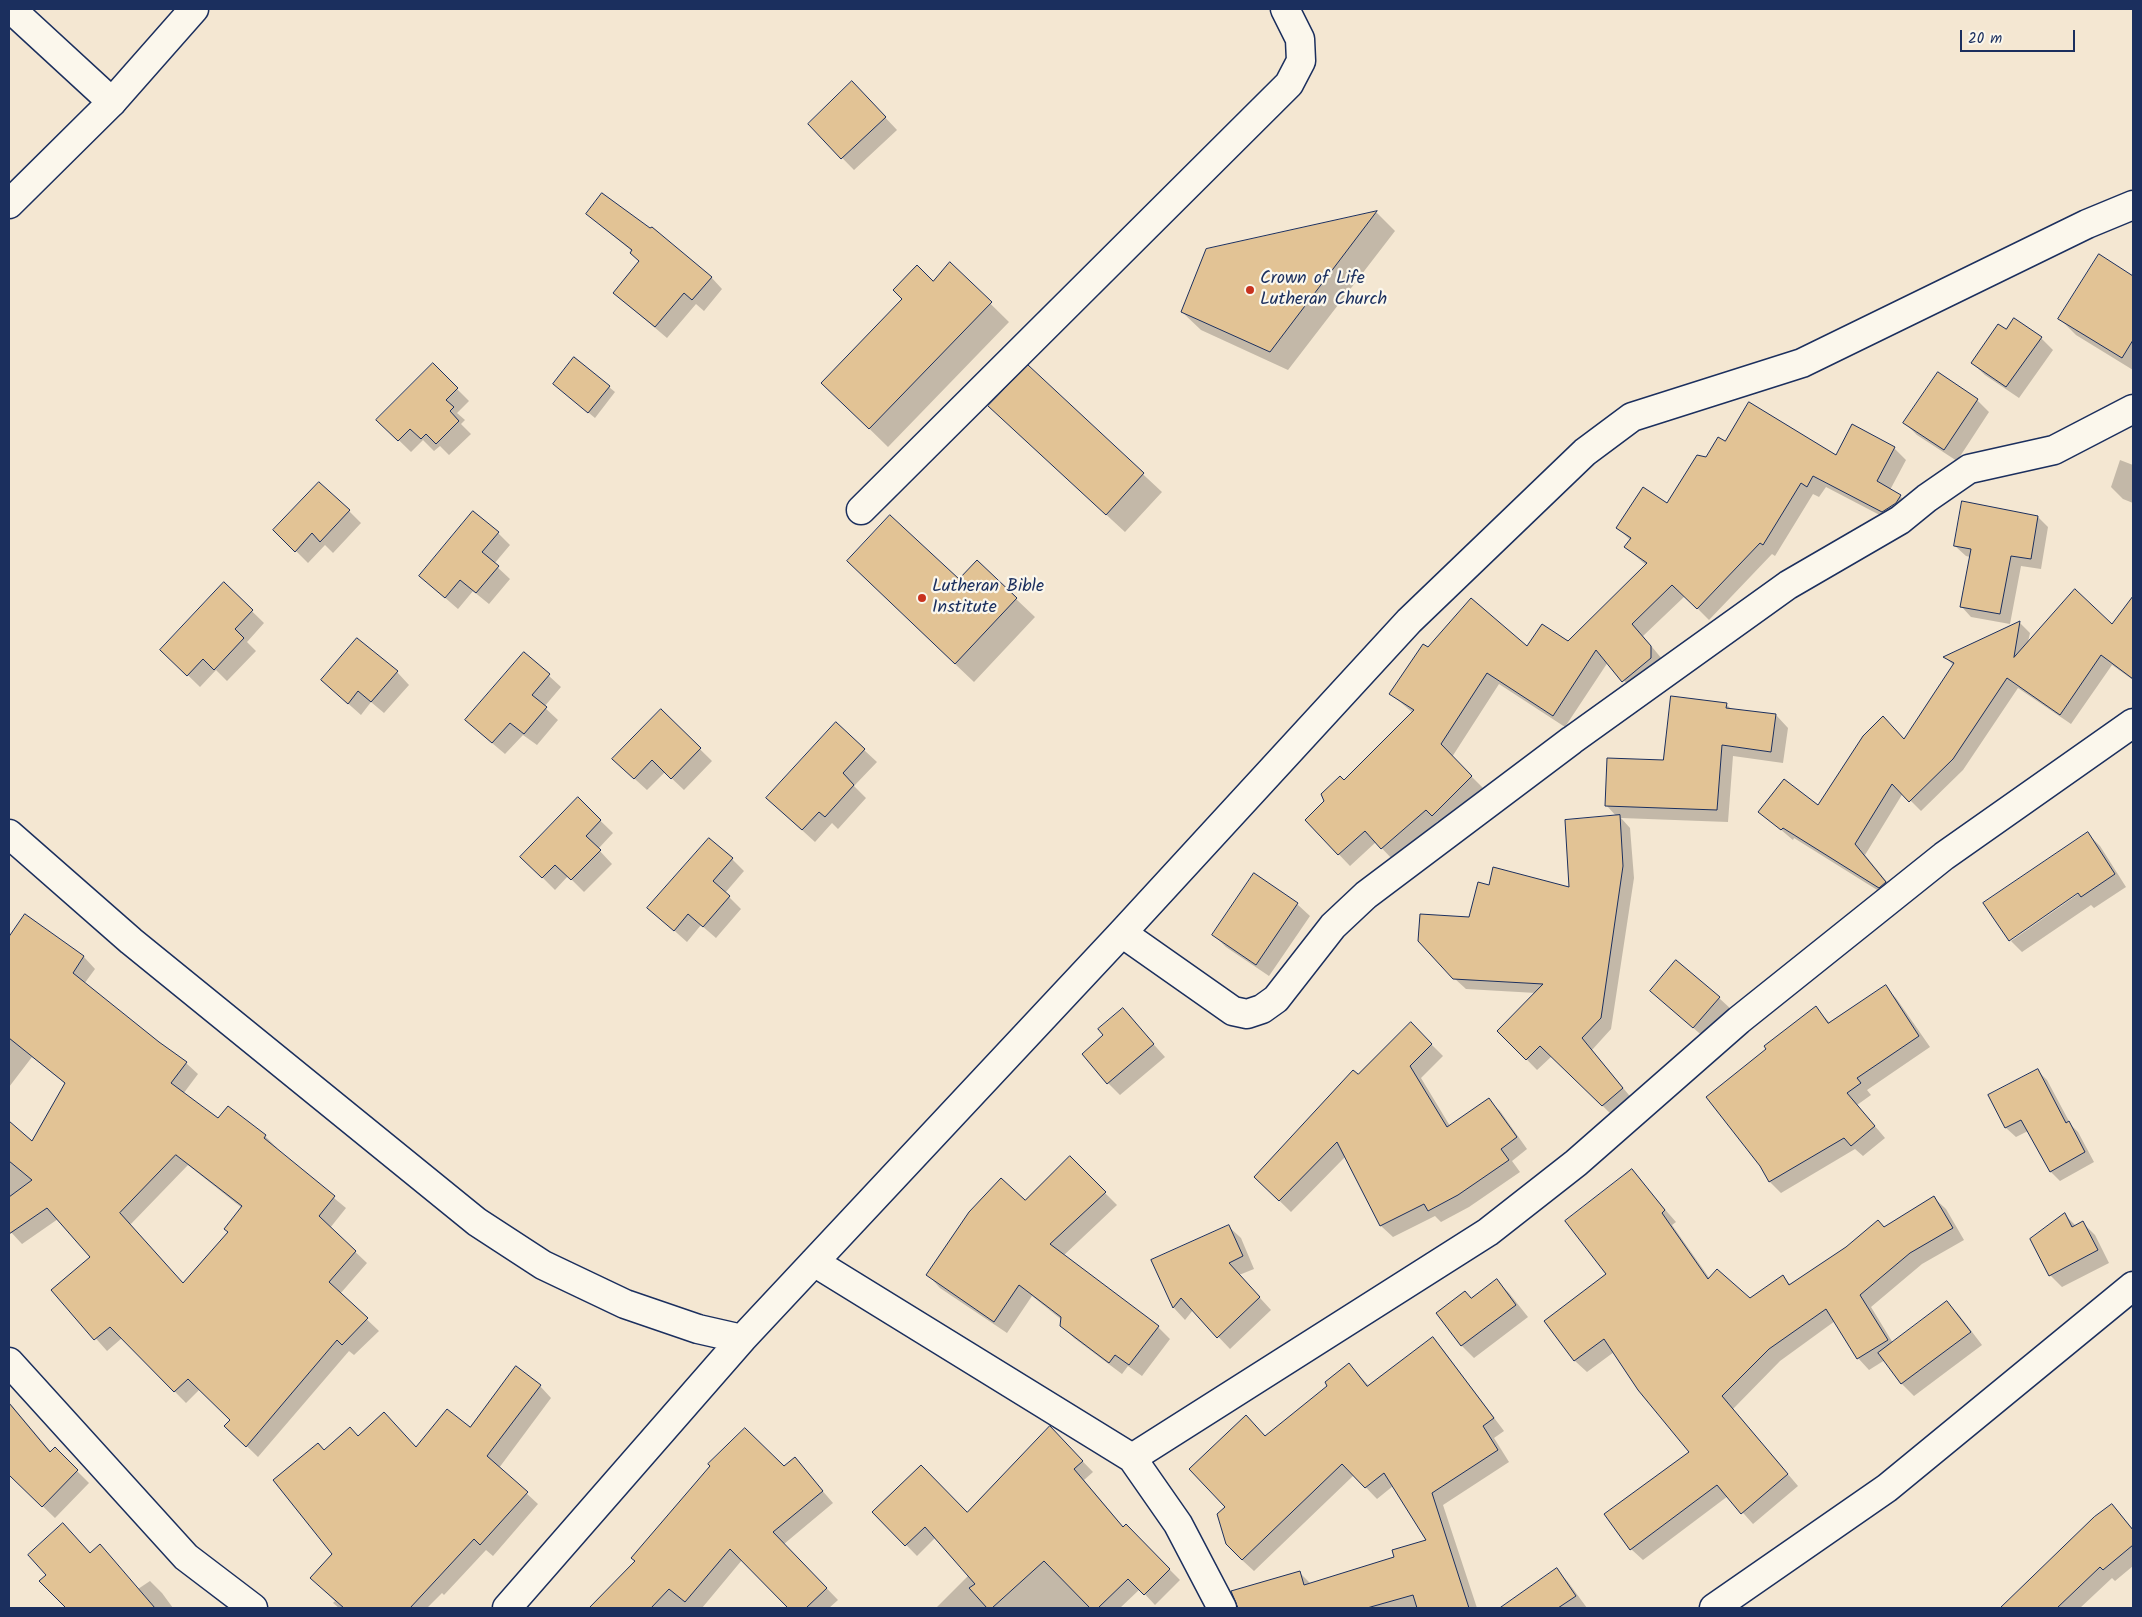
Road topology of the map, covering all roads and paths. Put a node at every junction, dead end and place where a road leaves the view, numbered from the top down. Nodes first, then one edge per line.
1 (11, 9) edge
2 (194, 9) edge
3 (1285, 9) edge
4 (112, 102) junction
5 (9, 204) edge
6 (2133, 205) edge
7 (2133, 409) edge
8 (861, 510) dead end
9 (2133, 723) edge
10 (9, 834) edge
11 (1122, 933) junction
12 (814, 1262) junction
13 (2133, 1286) edge
14 (742, 1339) junction
15 (9, 1362) edge
16 (1132, 1458) junction
17 (253, 1608) edge
18 (507, 1608) edge
19 (1222, 1608) edge
20 (1714, 1608) edge

1 - 4 street
2 - 4 street
3 - 8 street
4 - 5 street
6 - 11 street
7 - 11 street
9 - 16 street
10 - 14 street
11 - 12 street
12 - 14 street
12 - 16 street
13 - 20 street
14 - 18 street
15 - 17 street
16 - 19 street

